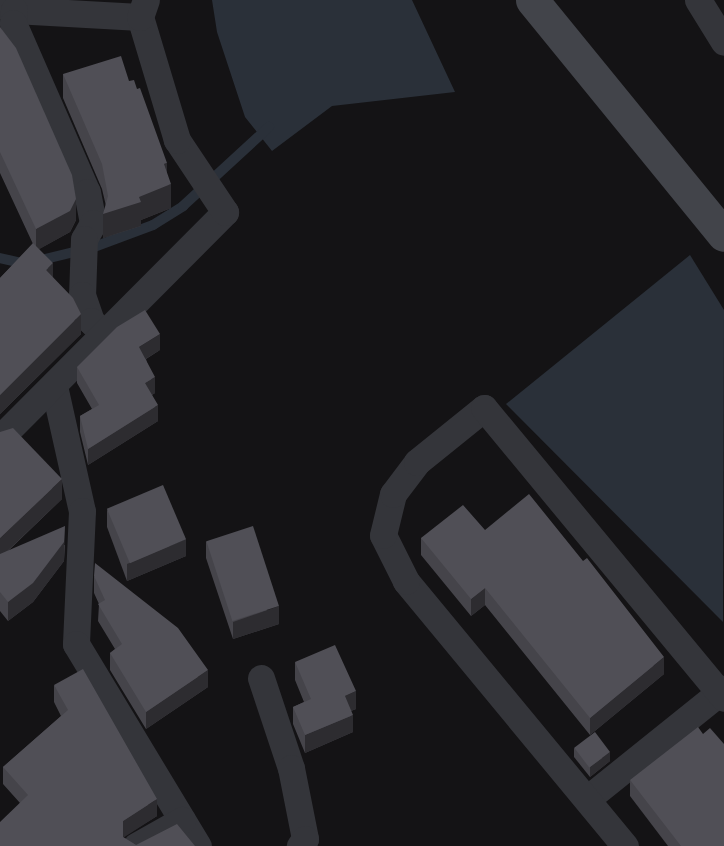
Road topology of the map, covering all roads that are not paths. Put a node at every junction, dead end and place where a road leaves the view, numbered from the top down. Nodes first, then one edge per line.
1 (532, 0) edge
2 (698, 0) edge
3 (7, 7) edge
4 (143, 9) edge
5 (724, 42) edge
6 (724, 235) edge
7 (104, 335) junction
8 (54, 386) junction
9 (0, 438) edge
10 (261, 678) dead end
11 (723, 693) edge
12 (587, 799) junction
13 (182, 820) junction
14 (136, 846) edge
15 (198, 846) edge
16 (300, 846) edge
17 (625, 846) edge

1 - 6 street
2 - 5 street
3 - 4 street
3 - 7 street
4 - 7 street
7 - 8 street
8 - 9 street
8 - 13 street
10 - 16 street
11 - 12 street
11 - 12 street
12 - 17 street
13 - 14 street
13 - 15 street

